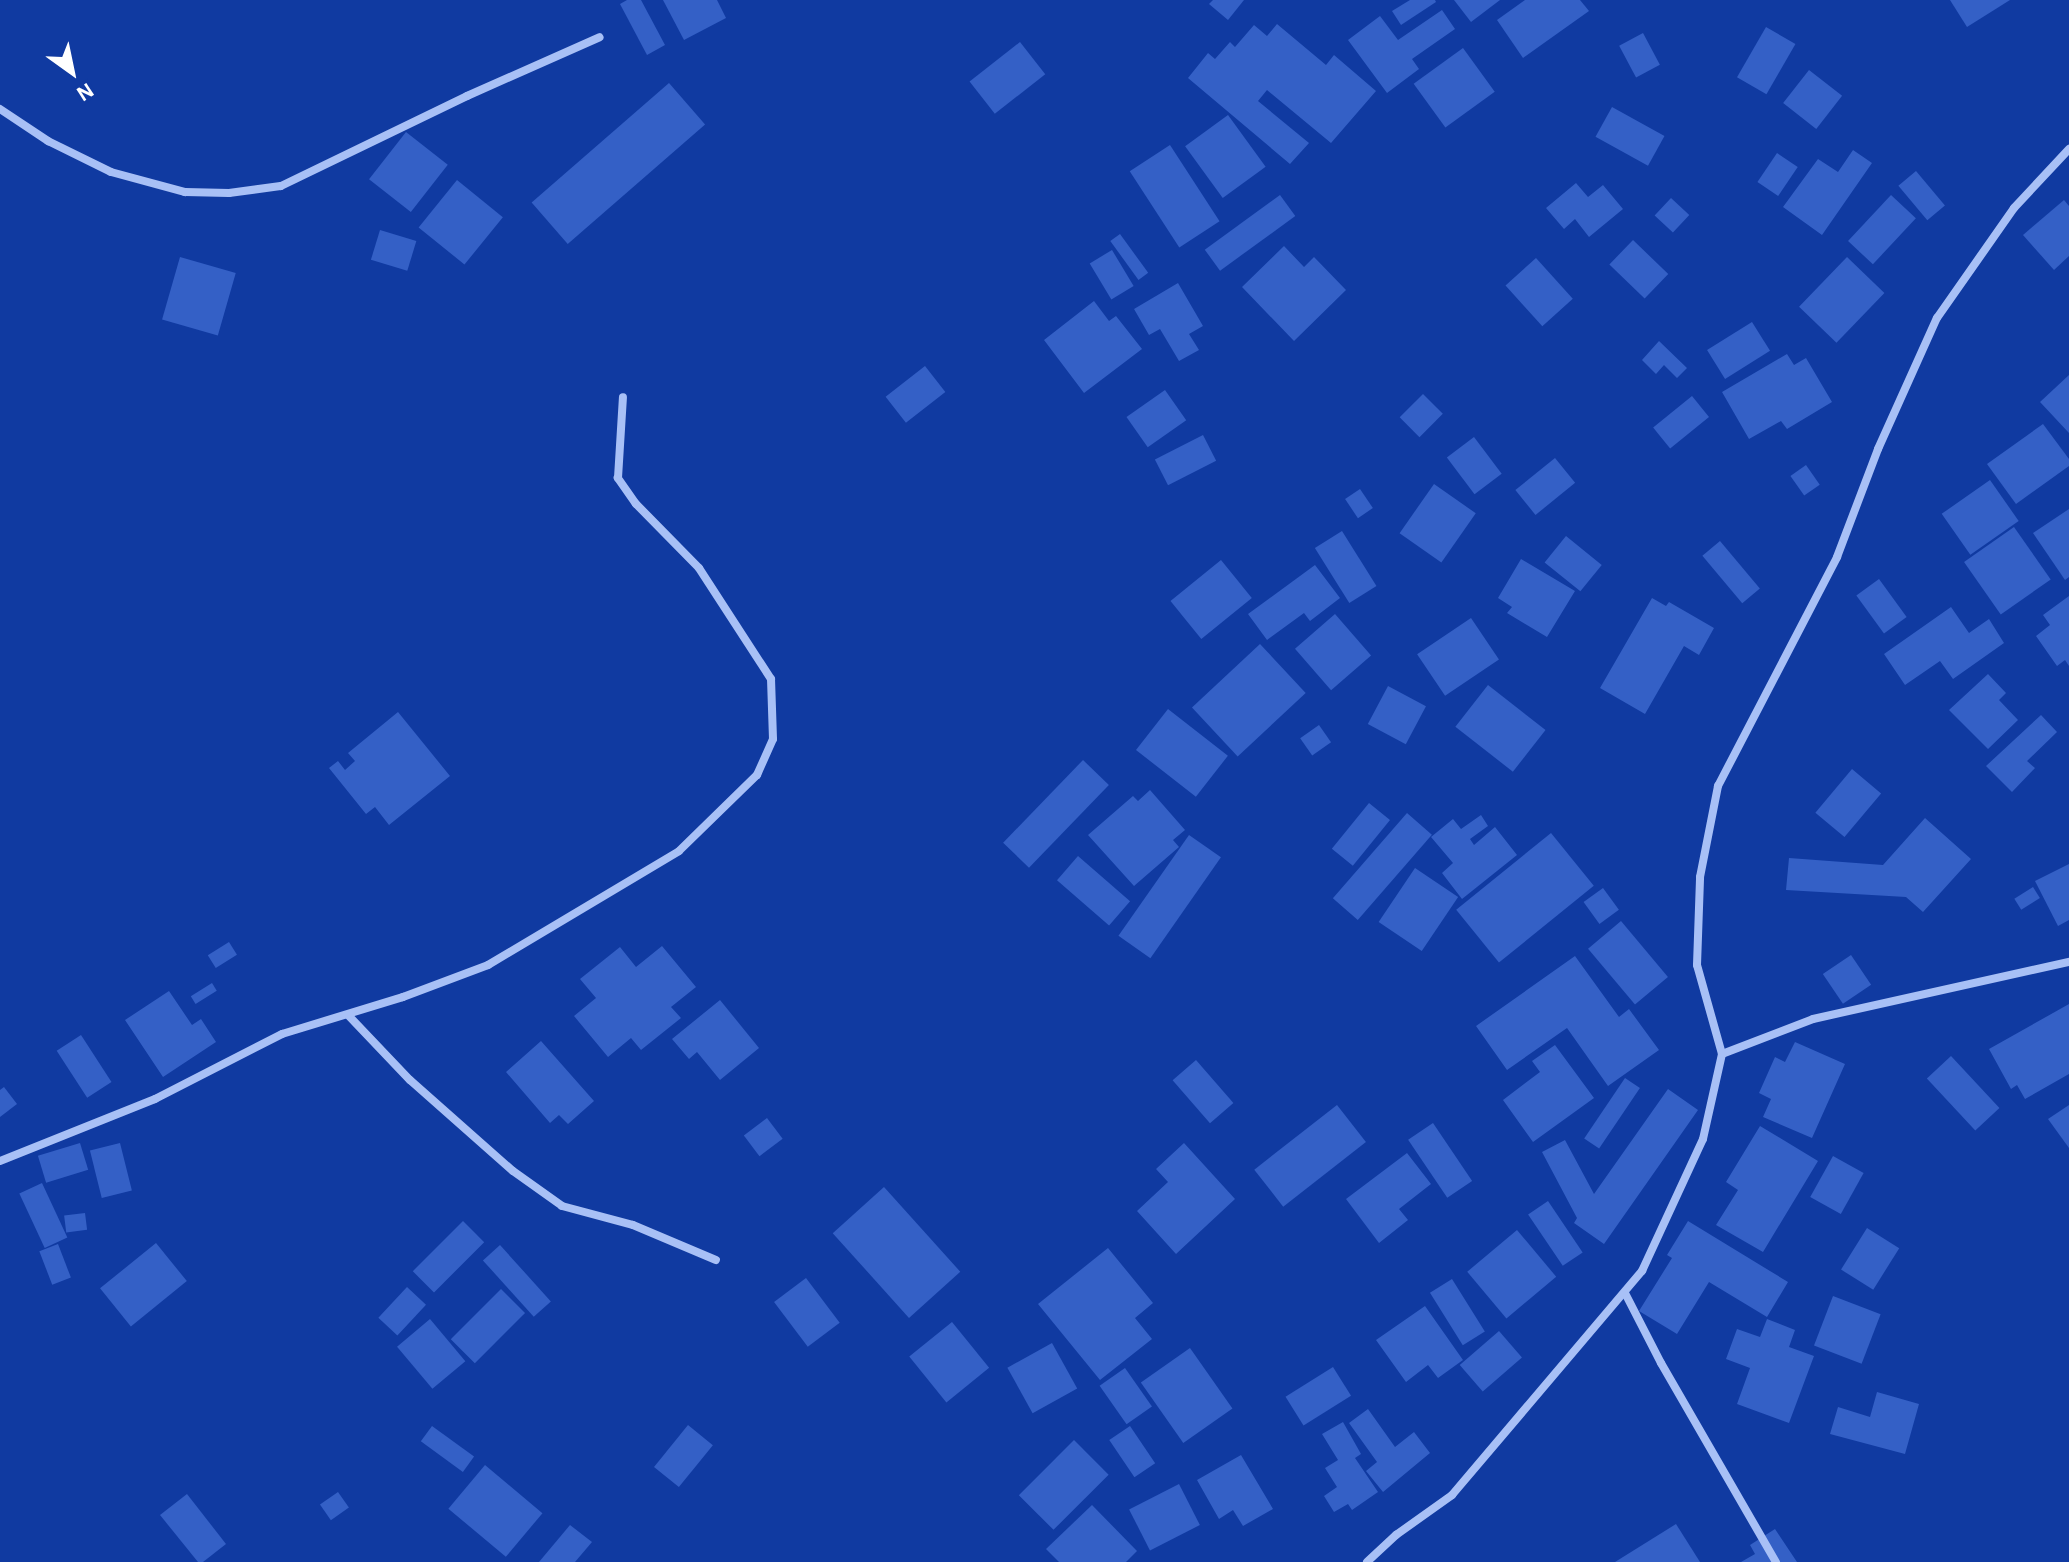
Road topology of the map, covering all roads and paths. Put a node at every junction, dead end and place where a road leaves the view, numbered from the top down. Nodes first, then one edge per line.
1 (600, 37) dead end
2 (0, 109) edge
3 (2069, 149) edge
4 (623, 397) dead end
5 (2069, 962) edge
6 (348, 1015) junction
7 (1722, 1054) junction
8 (0, 1161) edge
9 (716, 1260) dead end
10 (1625, 1293) junction
11 (1367, 1562) edge
12 (1776, 1562) edge

1 - 2 street
3 - 7 street
4 - 6 street
5 - 7 street
6 - 8 street
6 - 9 street
7 - 10 street
10 - 11 street
10 - 12 street

